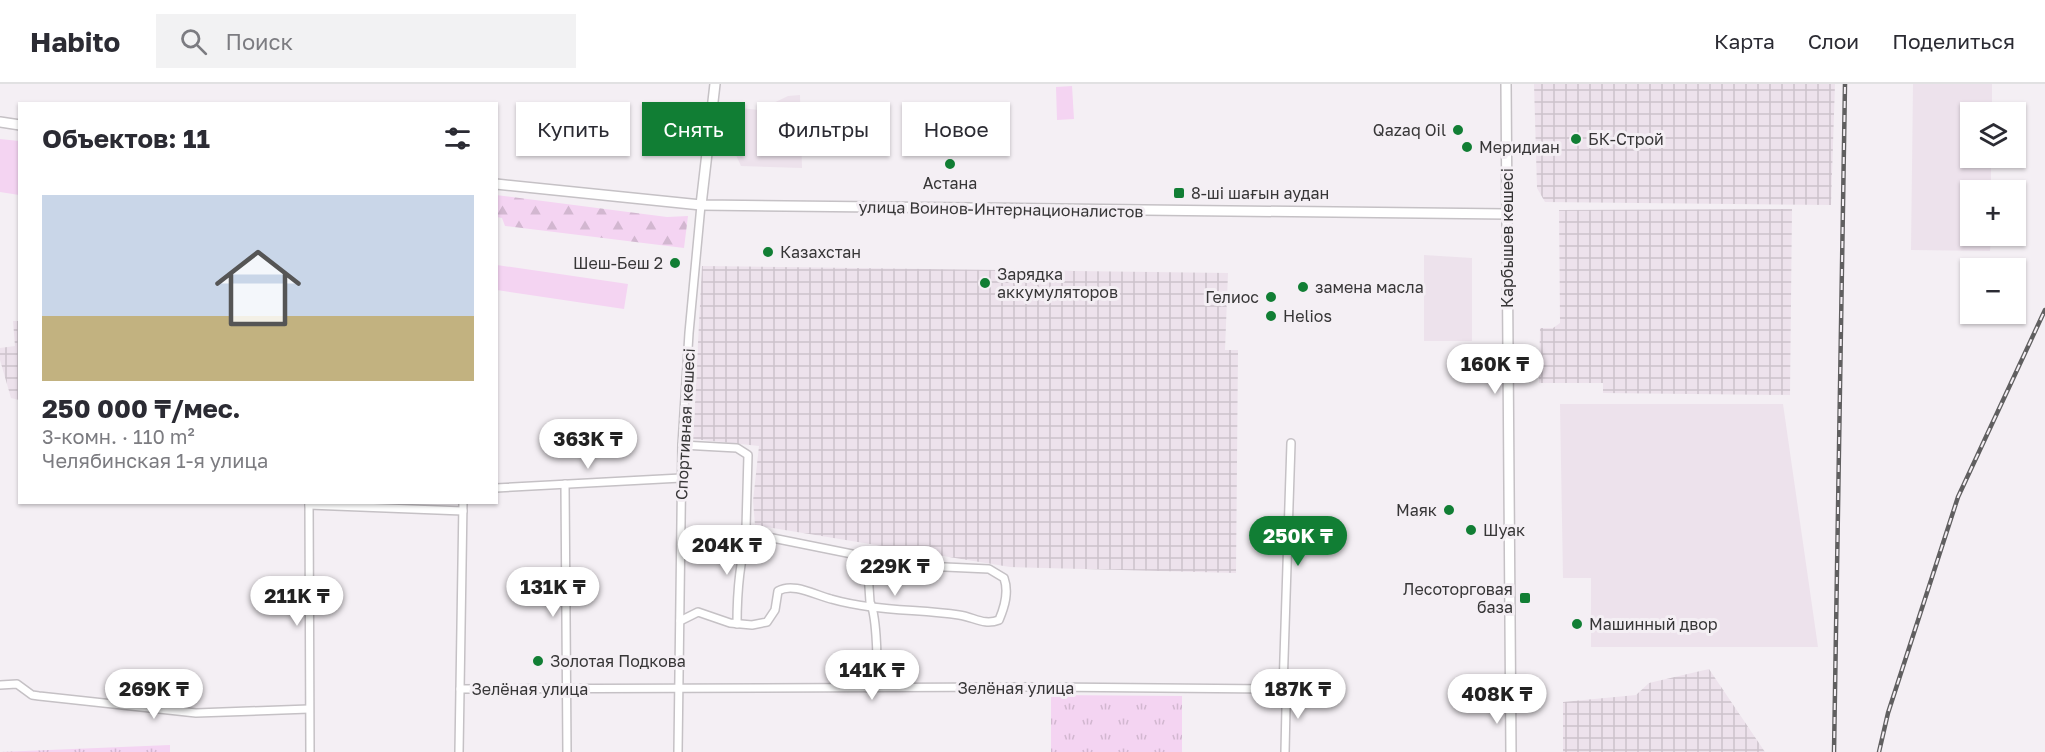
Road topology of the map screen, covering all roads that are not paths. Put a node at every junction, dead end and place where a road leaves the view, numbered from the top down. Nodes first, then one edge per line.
1 (715, 84) edge
2 (1506, 84) edge
3 (0, 122) edge
4 (18, 125) edge
5 (498, 184) edge
6 (701, 205) junction
7 (1507, 214) junction
8 (1291, 443) dead end
9 (682, 445) junction
10 (681, 478) junction
11 (565, 484) junction
12 (498, 488) edge
13 (309, 504) edge
14 (463, 507) edge
15 (748, 533) junction
16 (867, 557) junction
17 (873, 608) junction
18 (680, 621) junction
19 (737, 624) junction
20 (0, 686) edge
21 (460, 688) junction
22 (868, 688) junction
23 (566, 689) junction
24 (679, 689) junction
25 (1283, 689) junction
26 (309, 709) junction
27 (310, 752) edge
28 (459, 752) edge
29 (567, 752) edge
30 (678, 752) edge
31 (1285, 752) edge
32 (1511, 752) edge

1 - 6 street
2 - 7 street, Карбышев көшесі
3 - 4 street
5 - 6 street, улица Воинов-Интернационалистов
6 - 7 street, улица Воинов-Интернационалистов
6 - 9 street, Спортивная көшесі
7 - 32 street, Карбышев көшесі
8 - 25 street
9 - 10 street, Спортивная көшесі
9 - 15 street
10 - 11 street
10 - 18 street, Спортивная көшесі
11 - 12 street
11 - 23 street
13 - 14 street
13 - 26 street
14 - 21 street
15 - 16 street
15 - 19 street
16 - 17 street
16 - 17 street
17 - 19 street
17 - 22 street
18 - 19 street
18 - 24 street, Спортивная көшесі
20 - 26 street
21 - 23 street, Зелёная улица
21 - 28 street
22 - 24 street, Зелёная улица
22 - 25 street, Зелёная улица
23 - 24 street, Зелёная улица
23 - 29 street
24 - 30 street, Спортивная көшесі
25 - 31 street
26 - 27 street

